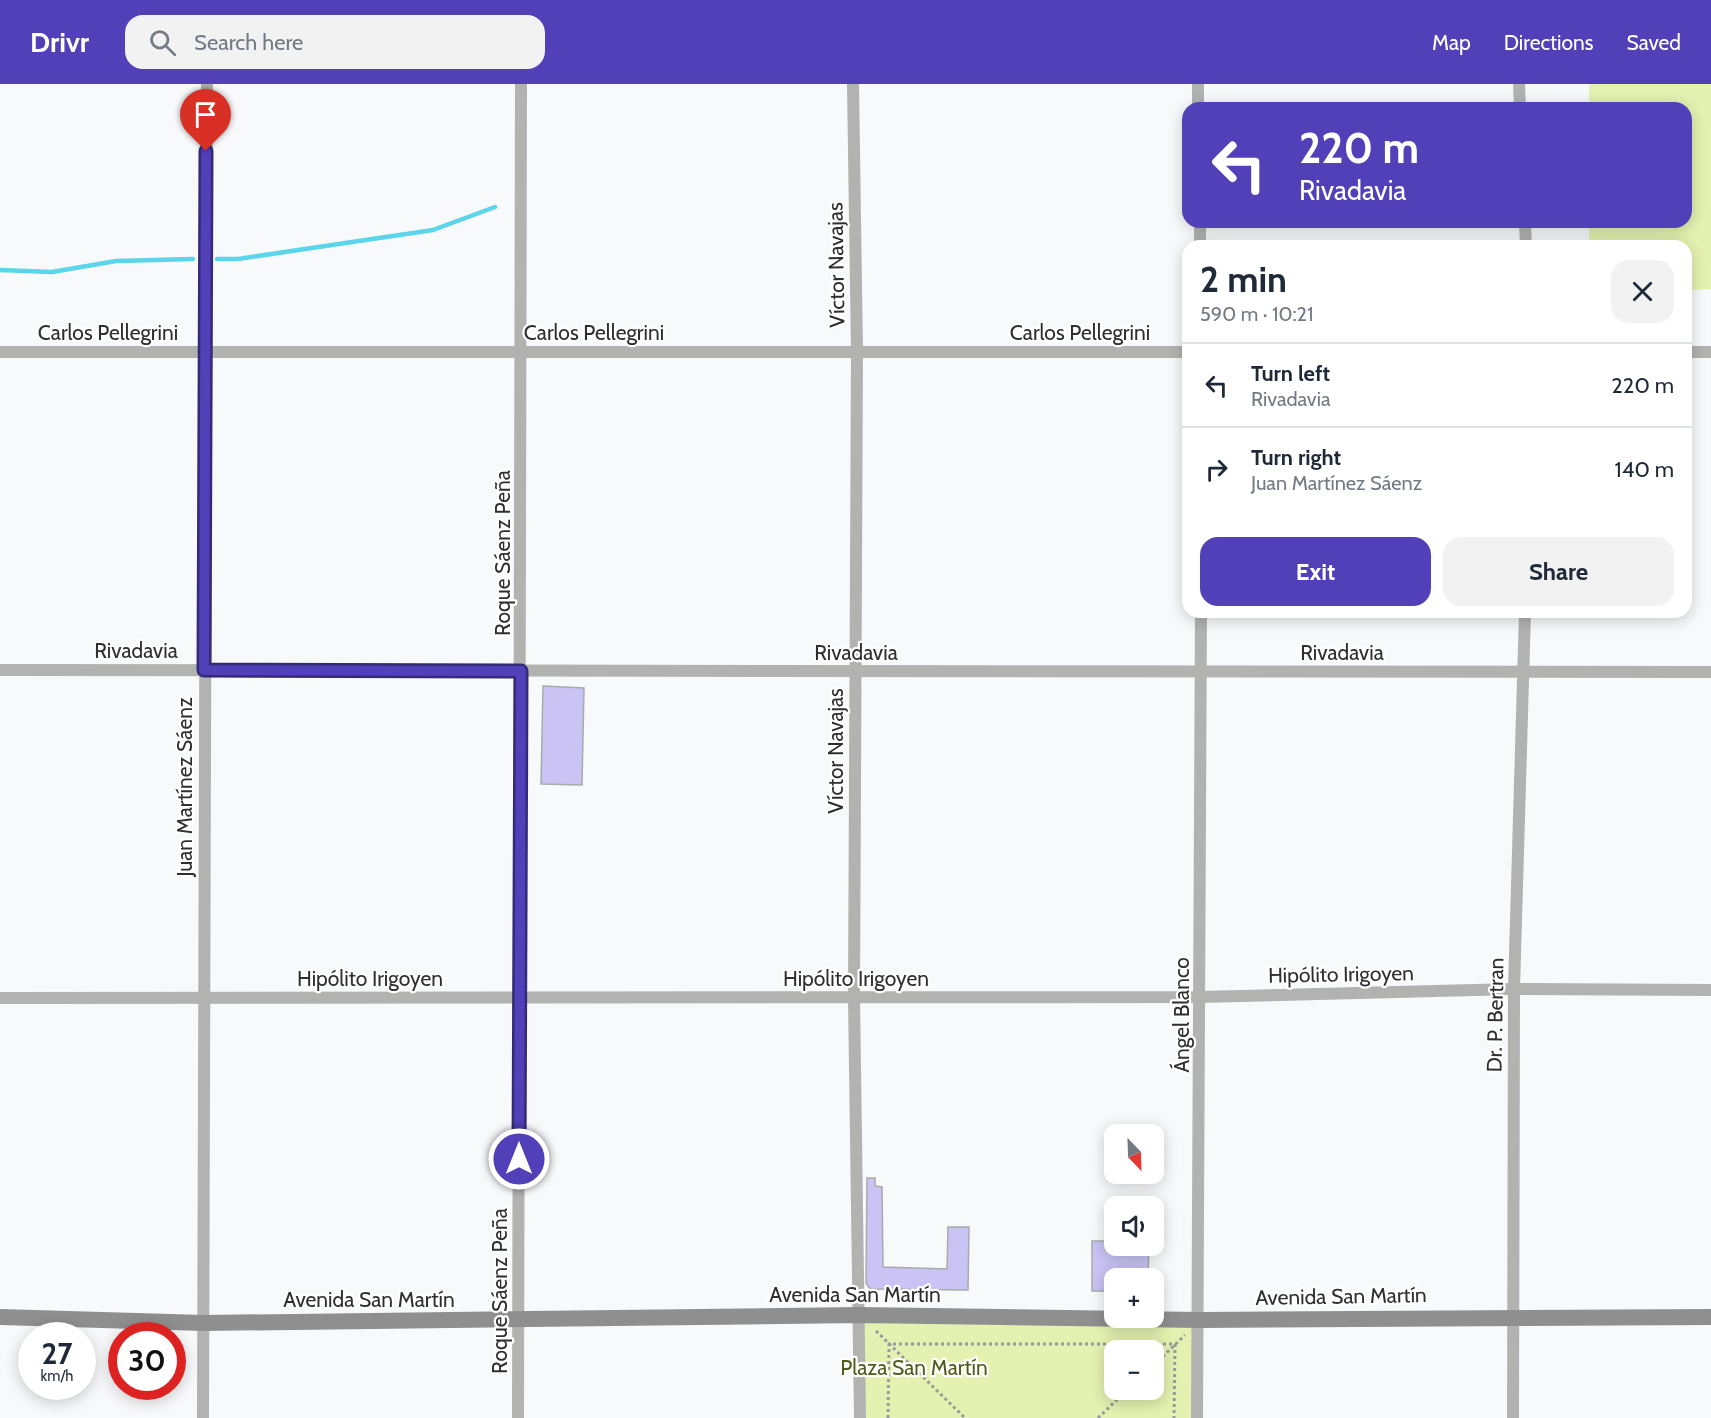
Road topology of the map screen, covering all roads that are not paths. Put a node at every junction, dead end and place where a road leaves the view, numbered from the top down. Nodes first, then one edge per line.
1 (207, 84) edge
2 (521, 84) edge
3 (853, 84) edge
4 (1198, 84) edge
5 (1519, 84) edge
6 (1198, 102) edge
7 (1520, 102) edge
8 (0, 351) edge
9 (204, 352) junction
10 (522, 352) junction
11 (857, 352) junction
12 (1182, 352) edge
13 (1692, 352) edge
14 (1711, 352) edge
15 (1201, 618) edge
16 (1525, 618) edge
17 (0, 670) edge
18 (204, 670) junction
19 (521, 671) junction
20 (855, 671) junction
21 (1201, 672) junction
22 (1524, 672) junction
23 (1711, 672) edge
24 (1514, 989) junction
25 (1711, 990) edge
26 (854, 997) junction
27 (0, 998) edge
28 (204, 998) junction
29 (520, 998) junction
30 (1200, 998) junction
31 (859, 1315) junction
32 (0, 1317) edge
33 (1514, 1317) junction
34 (1711, 1317) edge
35 (1199, 1320) junction
36 (519, 1321) junction
37 (204, 1323) junction
38 (203, 1418) edge
39 (518, 1418) edge
40 (860, 1418) edge
41 (1197, 1418) edge
42 (1513, 1418) edge

1 - 9 street, Juan Martínez Sáenz
2 - 10 street, Roque Sáenz Peña
3 - 11 street, Víctor Navajas
4 - 6 street
5 - 7 street
8 - 9 street, Carlos Pellegrini
9 - 10 street, Carlos Pellegrini
9 - 18 street, Juan Martínez Sáenz
10 - 11 street, Carlos Pellegrini
10 - 19 street, Roque Sáenz Peña
11 - 12 street, Carlos Pellegrini
11 - 20 street, Víctor Navajas
13 - 14 street
15 - 21 street, Ángel Blanco
16 - 22 street, Dr. P. Bertran
17 - 18 street, Rivadavia
18 - 19 street, Rivadavia
18 - 28 street, Juan Martínez Sáenz
19 - 20 street, Rivadavia
19 - 29 street, Roque Sáenz Peña
20 - 21 street, Rivadavia
20 - 26 street, Víctor Navajas
21 - 22 street, Rivadavia
21 - 30 street, Ángel Blanco
22 - 23 street, Rivadavia
22 - 24 street, Dr. P. Bertran
24 - 25 street, Hipólito Irigoyen
24 - 30 street, Hipólito Irigoyen
24 - 33 street, Dr. P. Bertran
26 - 29 street, Hipólito Irigoyen
26 - 30 street, Hipólito Irigoyen
26 - 31 street, Víctor Navajas
27 - 28 street, Hipólito Irigoyen
28 - 29 street, Hipólito Irigoyen
28 - 37 street, Juan Martínez Sáenz
29 - 36 street, Roque Sáenz Peña
30 - 35 street, Ángel Blanco
31 - 35 main road, Avenida San Martín
31 - 36 main road, Avenida San Martín
31 - 40 street, Víctor Navajas
32 - 37 main road, Avenida San Martín
33 - 34 main road, Avenida San Martín
33 - 35 main road, Avenida San Martín
33 - 42 street, Dr. P. Bertran
35 - 41 street, Ángel Blanco
36 - 37 main road, Avenida San Martín
36 - 39 street, Roque Sáenz Peña
37 - 38 street, Juan Martínez Sáenz

